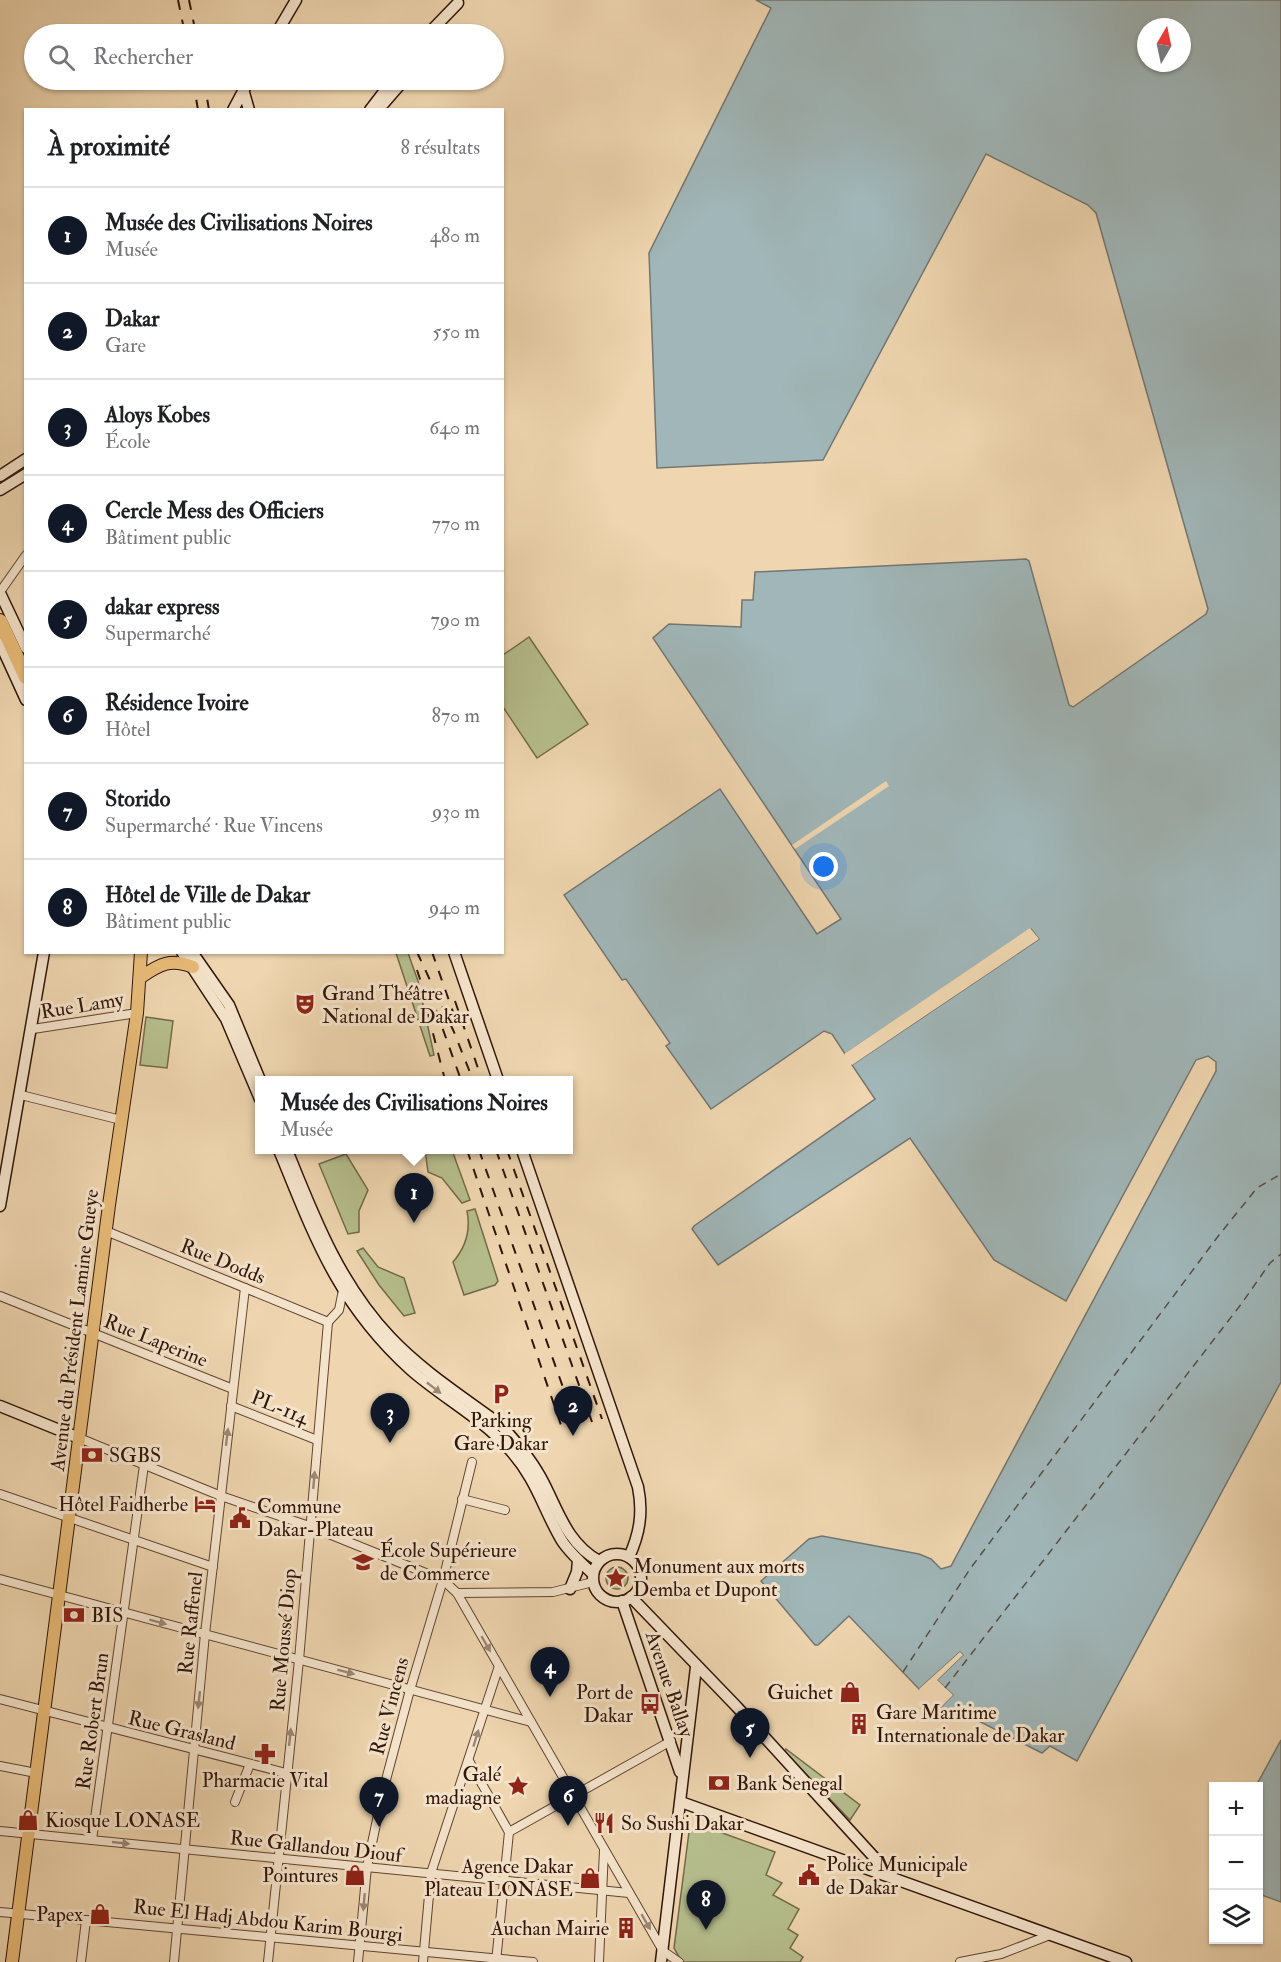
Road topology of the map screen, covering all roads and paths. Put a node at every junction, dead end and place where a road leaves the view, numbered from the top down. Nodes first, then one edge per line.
1 (296, 0) edge
2 (459, 1) edge
3 (282, 24) edge
4 (437, 24) edge
5 (444, 24) edge
6 (243, 90) edge
7 (247, 90) edge
8 (390, 90) edge
9 (392, 90) edge
10 (394, 90) edge
11 (234, 108) edge
12 (249, 108) edge
13 (372, 108) edge
14 (379, 108) edge
15 (385, 108) edge
16 (24, 460) edge
17 (24, 475) edge
18 (0, 476) edge
19 (0, 490) edge
20 (24, 558) edge
21 (0, 593) edge
22 (0, 621) edge
23 (0, 644) edge
24 (24, 644) edge
25 (24, 673) edge
26 (24, 696) edge
27 (44, 954) edge
28 (141, 954) edge
29 (183, 954) edge
30 (193, 954) edge
31 (455, 954) edge
32 (193, 967) junction
33 (141, 977) junction
34 (137, 1013) junction
35 (33, 1029) junction
36 (258, 1076) edge
37 (497, 1076) edge
38 (255, 1087) edge
39 (21, 1095) junction
40 (121, 1120) junction
41 (281, 1154) edge
42 (289, 1154) edge
43 (524, 1154) edge
44 (0, 1206) edge
45 (106, 1231) junction
46 (245, 1288) junction
47 (343, 1290) junction
48 (0, 1296) edge
49 (356, 1309) junction
50 (339, 1310) junction
51 (328, 1322) junction
52 (93, 1333) junction
53 (233, 1389) junction
54 (0, 1406) edge
55 (231, 1406) junction
56 (80, 1438) junction
57 (317, 1440) junction
58 (472, 1462) dead end
59 (144, 1465) junction
60 (0, 1494) edge
61 (221, 1496) junction
62 (462, 1499) junction
63 (505, 1510) dead end
64 (69, 1517) junction
65 (309, 1526) junction
66 (136, 1539) junction
67 (629, 1557) junction
68 (578, 1560) junction
69 (599, 1561) junction
70 (213, 1567) junction
71 (593, 1578) junction
72 (0, 1579) edge
73 (443, 1581) junction
74 (570, 1589) junction
75 (457, 1593) junction
76 (58, 1595) junction
77 (627, 1599) junction
78 (125, 1613) junction
79 (205, 1634) junction
80 (298, 1659) junction
81 (498, 1666) junction
82 (696, 1667) junction
83 (410, 1690) junction
84 (0, 1700) edge
85 (485, 1710) junction
86 (43, 1711) junction
87 (531, 1722) junction
88 (106, 1728) junction
89 (671, 1741) junction
90 (194, 1749) junction
91 (469, 1761) junction
92 (250, 1764) junction
93 (0, 1766) edge
94 (36, 1773) junction
95 (286, 1773) junction
96 (682, 1778) junction
97 (573, 1796) junction
98 (235, 1802) dead end
99 (681, 1802) junction
100 (0, 1832) edge
101 (509, 1832) junction
102 (29, 1834) junction
103 (92, 1840) junction
104 (604, 1849) junction
105 (184, 1850) junction
106 (278, 1858) junction
107 (367, 1867) junction
108 (431, 1873) junction
109 (895, 1880) junction
110 (504, 1881) junction
111 (602, 1890) junction
112 (629, 1893) junction
113 (0, 1912) edge
114 (18, 1914) junction
115 (86, 1920) junction
116 (177, 1927) junction
117 (1052, 1934) junction
118 (270, 1936) junction
119 (360, 1946) junction
120 (423, 1953) junction
121 (662, 1957) edge
122 (496, 1960) edge
123 (12, 1962) edge
124 (81, 1962) edge
125 (174, 1962) edge
126 (268, 1962) edge
127 (358, 1962) edge
128 (423, 1962) edge
129 (533, 1962) edge
130 (599, 1962) edge
131 (679, 1962) edge
132 (960, 1962) edge
133 (1125, 1962) edge

1 - 3 street
2 - 4 street
2 - 5 street
6 - 11 street
7 - 12 street
8 - 13 street
9 - 14 street
10 - 15 street
16 - 18 street
17 - 19 street
20 - 21 street
21 - 24 street
22 - 25 highway
23 - 26 street
27 - 35 street
28 - 33 main road, Avenue du Président Lamine Gueye
29 - 32 street
30 - 36 street
31 - 37 street
32 - 33 main road
32 - 38 street
33 - 34 main road, Avenue du Président Lamine Gueye
34 - 35 street, Rue Lamy
34 - 40 main road, Avenue du Président Lamine Gueye
35 - 39 street
39 - 40 street
39 - 44 street
40 - 45 main road, Avenue du Président Lamine Gueye
41 - 47 street
42 - 69 street
43 - 67 street
45 - 46 street, Rue Dodds
45 - 52 main road, Avenue du Président Lamine Gueye
46 - 51 street, Rue Dodds
46 - 53 street, Rue Raffenel
47 - 49 street
47 - 50 street
48 - 52 street, Rue Laperine
49 - 50 street
49 -> 68 street
50 - 51 street
51 - 57 street, Rue Moussé Diop
52 - 53 street, Rue Laperine
52 - 56 main road, Avenue du Président Lamine Gueye
53 - 55 street, Rue Raffenel
54 - 56 street
55 - 57 street, PL-114
61 -> 55 street, Rue Raffenel
56 - 59 street
56 - 64 main road, Avenue du Président Lamine Gueye
65 -> 57 street, Rue Moussé Diop
58 - 62 street, Rue Vincens
59 - 61 street
59 - 66 street, Rue Robert Brun
60 - 64 street
61 - 65 street
61 - 70 street, Rue Raffenel
62 - 63 street
62 - 73 street, Rue Vincens
64 - 66 street
64 - 76 main road, Avenue du Président Lamine Gueye
65 - 73 street
65 - 80 street, Rue Moussé Diop
66 - 70 street
66 - 78 street, Rue Robert Brun
67 - 69 street
67 - 77 street
68 - 71 street
68 - 74 street
69 - 71 street
70 - 79 street, Rue Raffenel
71 - 74 street
71 - 77 street
72 - 76 street
73 - 75 street
73 - 83 street, Rue Vincens
74 - 75 street
75 -> 81 street
76 - 78 street
76 - 86 main road, Avenue du Président Lamine Gueye
77 - 82 street
77 - 89 street, Avenue Ballay
78 -> 79 street
78 - 88 street, Rue Robert Brun
79 - 80 street
79 -> 90 street, Rue Raffenel
80 -> 83 street
95 -> 80 street, Rue Moussé Diop
81 - 85 street
81 - 87 street
82 - 96 street
82 - 109 street
83 - 85 street
83 - 107 street, Rue Vincens
84 - 86 street, Rue Grasland
85 - 87 street
91 -> 85 street
86 - 88 street, Rue Grasland
86 - 94 main road, Avenue du Président Lamine Gueye
87 - 97 street
88 - 90 street, Rue Grasland
88 - 103 street, Rue Robert Brun
89 - 96 street, Avenue Ballay
89 - 97 street
90 - 92 street, Rue Grasland
90 - 105 street, Rue Raffenel
91 - 101 street
91 - 108 street
92 - 95 street, Rue Grasland
92 - 98 street
93 - 94 street
94 - 102 main road, Avenue du Président Lamine Gueye
95 - 106 street, Rue Moussé Diop
96 - 99 street
97 - 101 street
97 - 104 street
99 - 109 street
99 - 121 street
100 - 102 street, Rue Gallandou Diouf
101 - 110 street
102 - 103 street, Rue Gallandou Diouf
102 - 114 main road, Avenue du Président Lamine Gueye
103 -> 105 street, Rue Gallandou Diouf
104 - 111 street
104 - 112 street
105 - 106 street, Rue Gallandou Diouf
105 - 116 street, Rue Raffenel
106 - 107 street, Rue Gallandou Diouf
106 - 118 street, Rue Moussé Diop
107 - 108 street, Rue Gallandou Diouf
107 -> 119 street, Rue Vincens
108 - 110 street, Rue Gallandou Diouf
108 - 120 street
109 - 117 street
110 - 111 street, Rue Gallandou Diouf
110 - 122 street
111 - 112 street, Rue Gallandou Diouf
111 - 130 street
112 -> 121 street
113 - 114 street, Rue El Hadj Abdou Karim Bourgi
114 - 115 street, Rue El Hadj Abdou Karim Bourgi
114 - 123 main road, Avenue du Président Lamine Gueye
115 - 116 street, Rue El Hadj Abdou Karim Bourgi
115 - 124 street
116 - 118 street, Rue El Hadj Abdou Karim Bourgi
116 - 125 street, Rue Raffenel
117 - 132 street
117 - 133 street
118 - 119 street, Rue El Hadj Abdou Karim Bourgi
118 - 126 street, Rue Moussé Diop
119 - 120 street, Rue El Hadj Abdou Karim Bourgi
119 - 127 street, Rue Vincens
120 - 122 street, Rue El Hadj Abdou Karim Bourgi
120 - 128 street
121 - 131 street
122 - 129 street, Rue El Hadj Abdou Karim Bourgi

